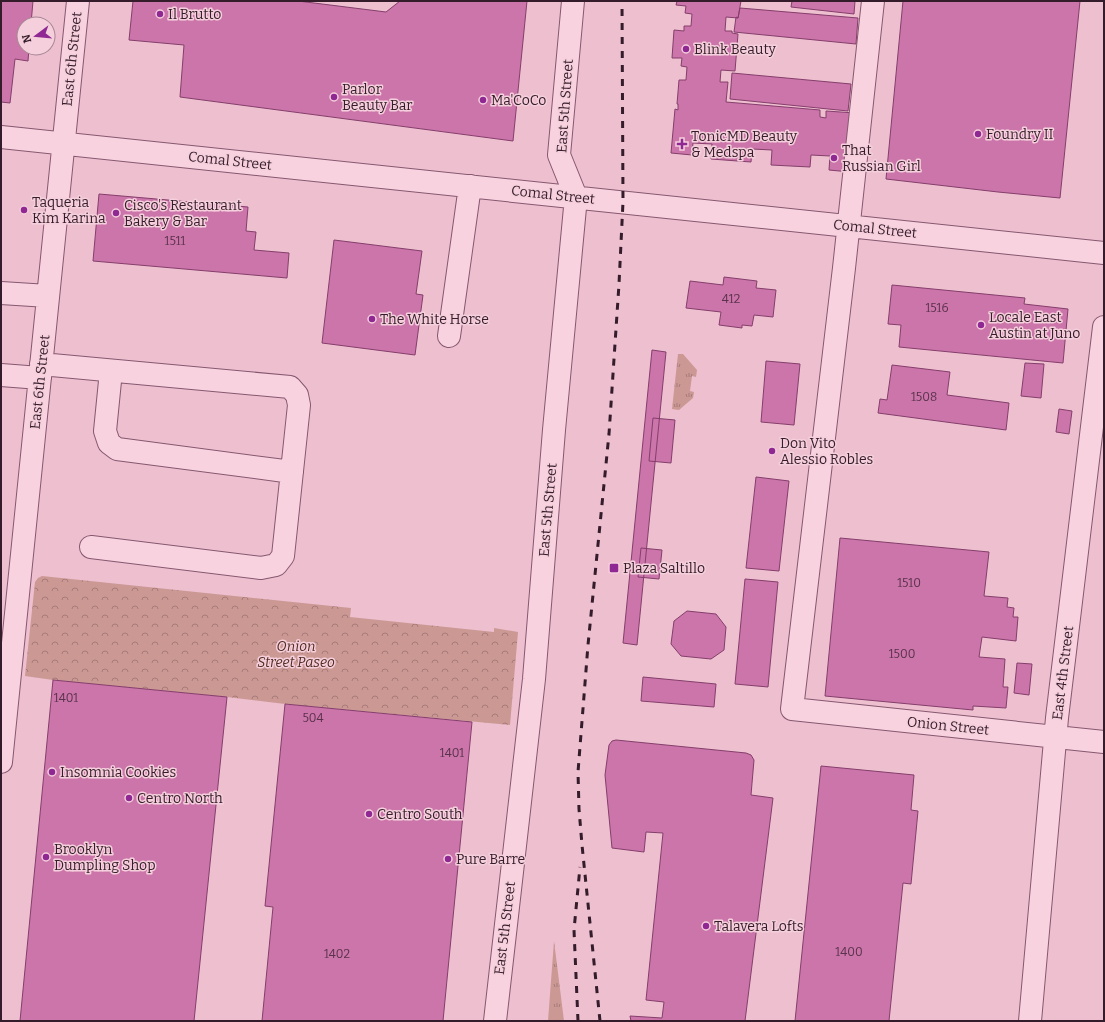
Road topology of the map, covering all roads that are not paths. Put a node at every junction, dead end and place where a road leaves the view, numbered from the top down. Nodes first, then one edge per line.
1 (78, 1) edge
2 (573, 1) edge
3 (873, 1) edge
4 (1, 137) edge
5 (63, 143) junction
6 (470, 186) junction
7 (576, 197) junction
8 (848, 227) junction
9 (1104, 253) edge
10 (1, 294) edge
11 (48, 296) junction
12 (1104, 327) edge
13 (448, 336) dead end
14 (111, 370) junction
15 (41, 371) junction
16 (1, 375) edge
17 (292, 472) junction
18 (90, 547) dead end
19 (8, 625) edge
20 (1056, 737) junction
21 (1104, 742) edge
22 (1, 762) edge
23 (495, 1021) edge
24 (1030, 1021) edge

1 - 5 street, East 6th Street
2 - 7 street, East 5th Street
3 - 8 street
4 - 5 street, Comal Street
5 - 6 street, Comal Street
5 - 11 street, East 6th Street
6 - 7 street, Comal Street
6 - 13 street
7 - 8 street, Comal Street
7 - 23 street, East 5th Street
8 - 9 street, Comal Street
8 - 20 street, Onion Street
10 - 11 street
11 - 15 street, East 6th Street
12 - 20 street, East 4th Street
14 - 15 street
14 - 17 street
14 - 17 street
15 - 16 street
15 - 19 street, East 6th Street
17 - 18 street
19 - 22 street, East 6th Street
20 - 21 street, Onion Street
20 - 24 street, East 4th Street

